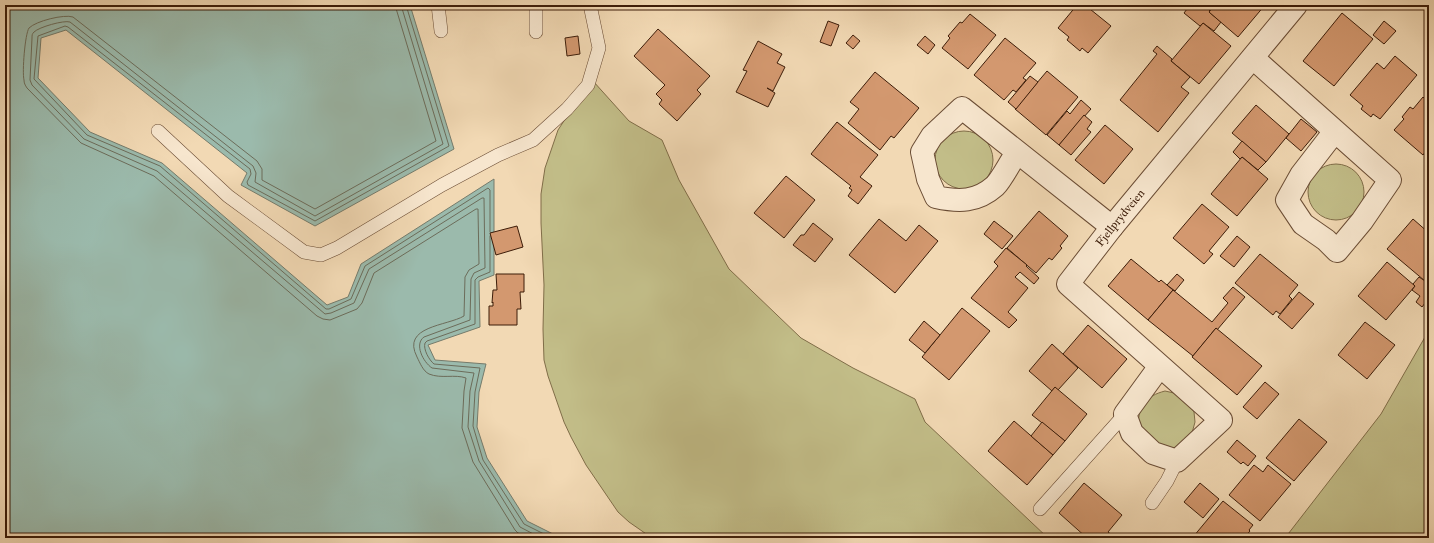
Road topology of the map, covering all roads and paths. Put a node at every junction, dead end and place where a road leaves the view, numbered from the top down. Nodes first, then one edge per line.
1 (438, 5) edge
2 (536, 5) edge
3 (590, 5) edge
4 (1296, 5) edge
5 (440, 31) dead end
6 (536, 32) dead end
7 (1253, 58) junction
8 (158, 131) dead end
9 (1335, 131) junction
10 (1017, 152) junction
11 (1112, 227) junction
12 (1160, 366) junction
13 (1125, 414) junction
14 (1176, 461) junction
15 (1152, 503) dead end
16 (1040, 509) dead end

1 - 5 lane
2 - 6 lane
3 - 8 lane
4 - 7 street, Fjellprydveien
7 - 9 street
7 - 11 street, Fjellprydveien
9 - 9 street
10 - 10 street
10 - 11 street
11 - 12 street, Fjellprydveien
12 - 13 street
12 - 14 street, Fjellprydveien
13 - 14 street
13 - 16 lane
14 - 15 lane, Fjellprydveien

